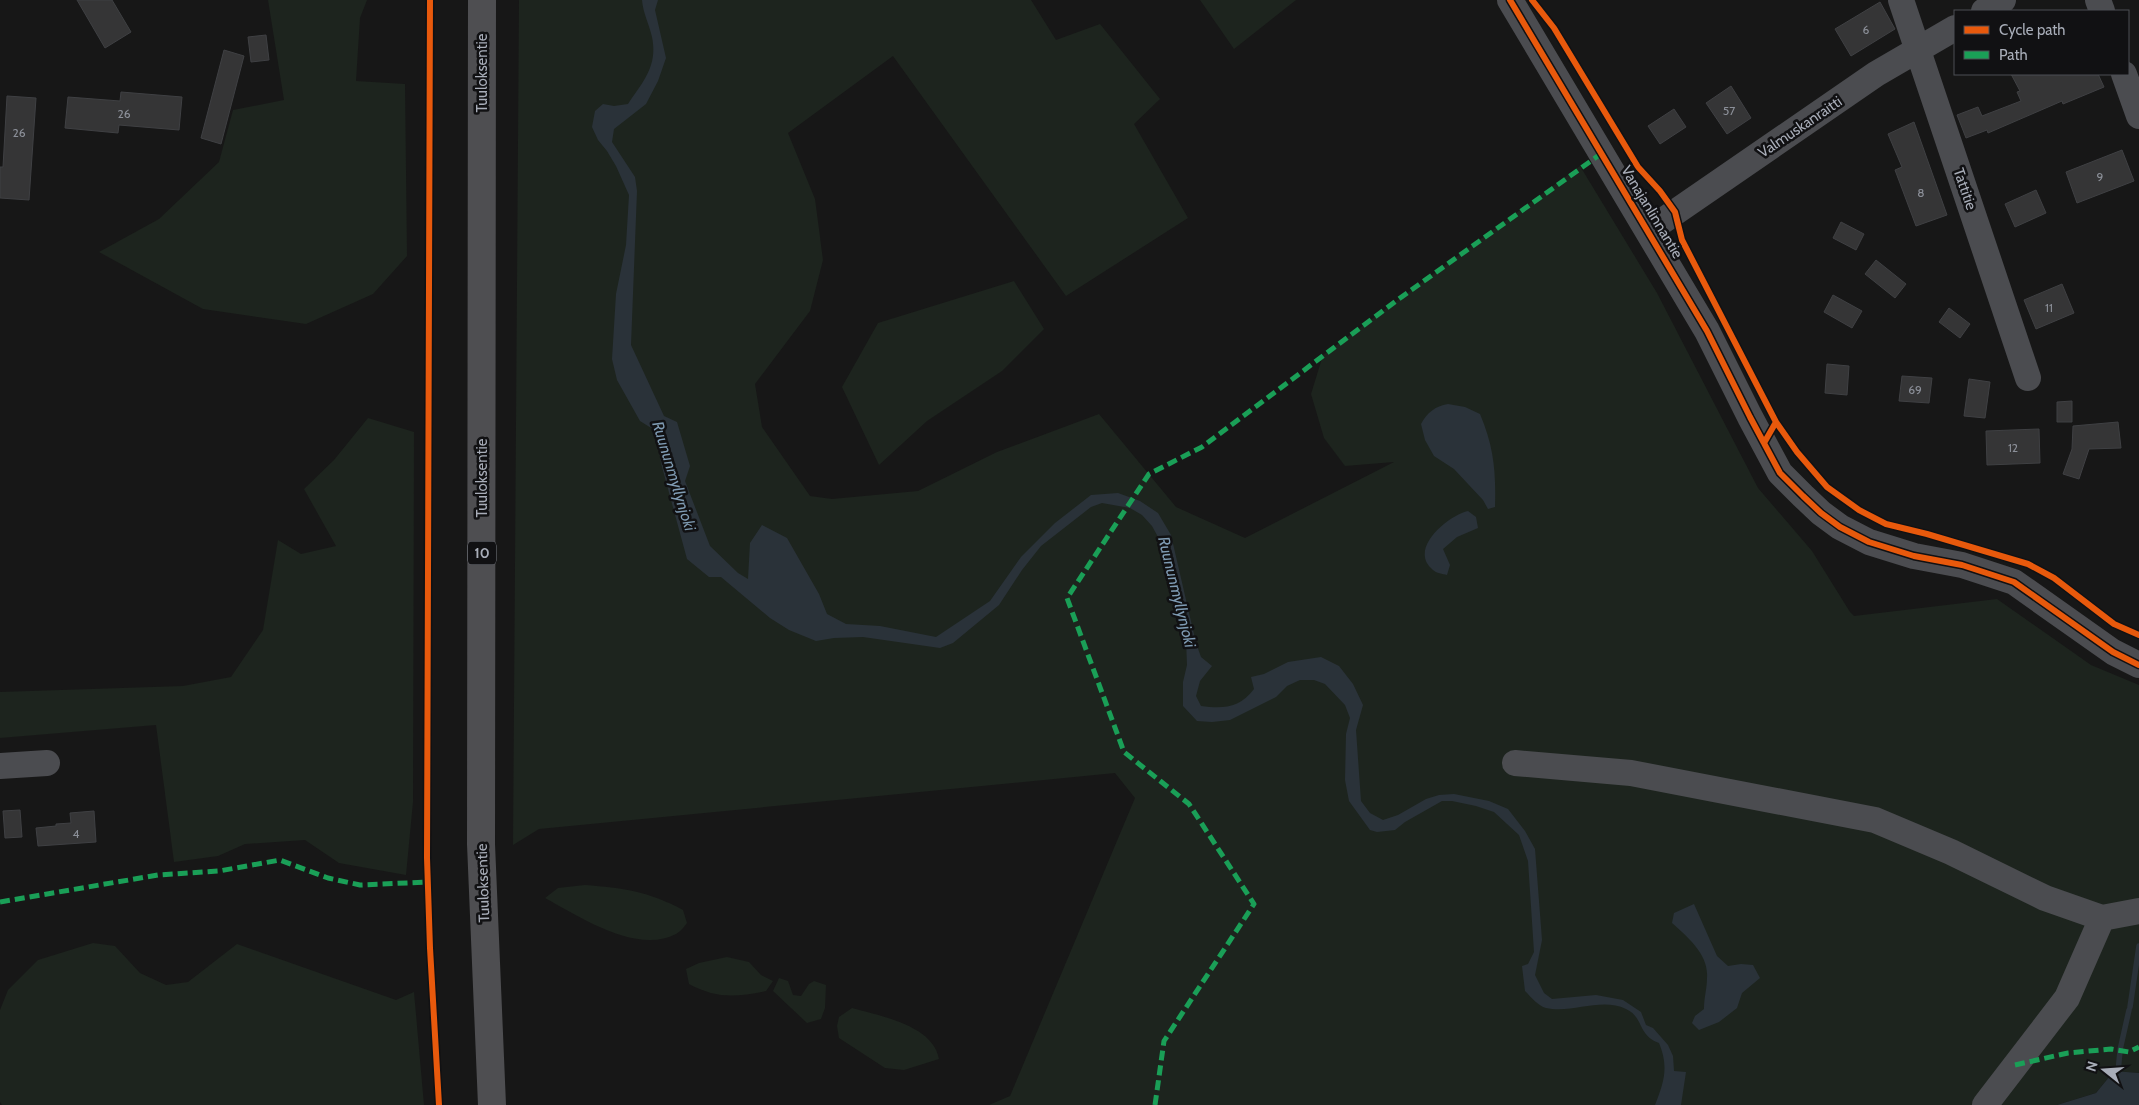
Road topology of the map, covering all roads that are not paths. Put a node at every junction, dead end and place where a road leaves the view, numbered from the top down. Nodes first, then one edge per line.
1 (482, 0) edge
2 (1510, 0) edge
3 (1901, 0) edge
4 (2003, 0) edge
5 (1986, 10) edge
6 (1954, 29) edge
7 (1917, 50) junction
8 (2124, 75) edge
9 (2139, 116) edge
10 (1648, 231) junction
11 (2028, 378) dead end
12 (2139, 665) edge
13 (47, 763) dead end
14 (1515, 763) dead end
15 (0, 766) edge
16 (2139, 912) edge
17 (2102, 918) junction
18 (492, 1105) edge
19 (1985, 1105) edge

1 - 18 highway, Tuuloksentie / 10
2 - 10 street, Vanajanlinnantie
3 - 7 street, Tattitie
4 - 5 street
6 - 7 street, Valmuskanraitti
7 - 10 street, Valmuskanraitti
7 - 11 street, Tattitie
8 - 9 street
10 - 12 street, Vanajanlinnantie
13 - 15 street
14 - 17 street
16 - 17 street
17 - 19 street

